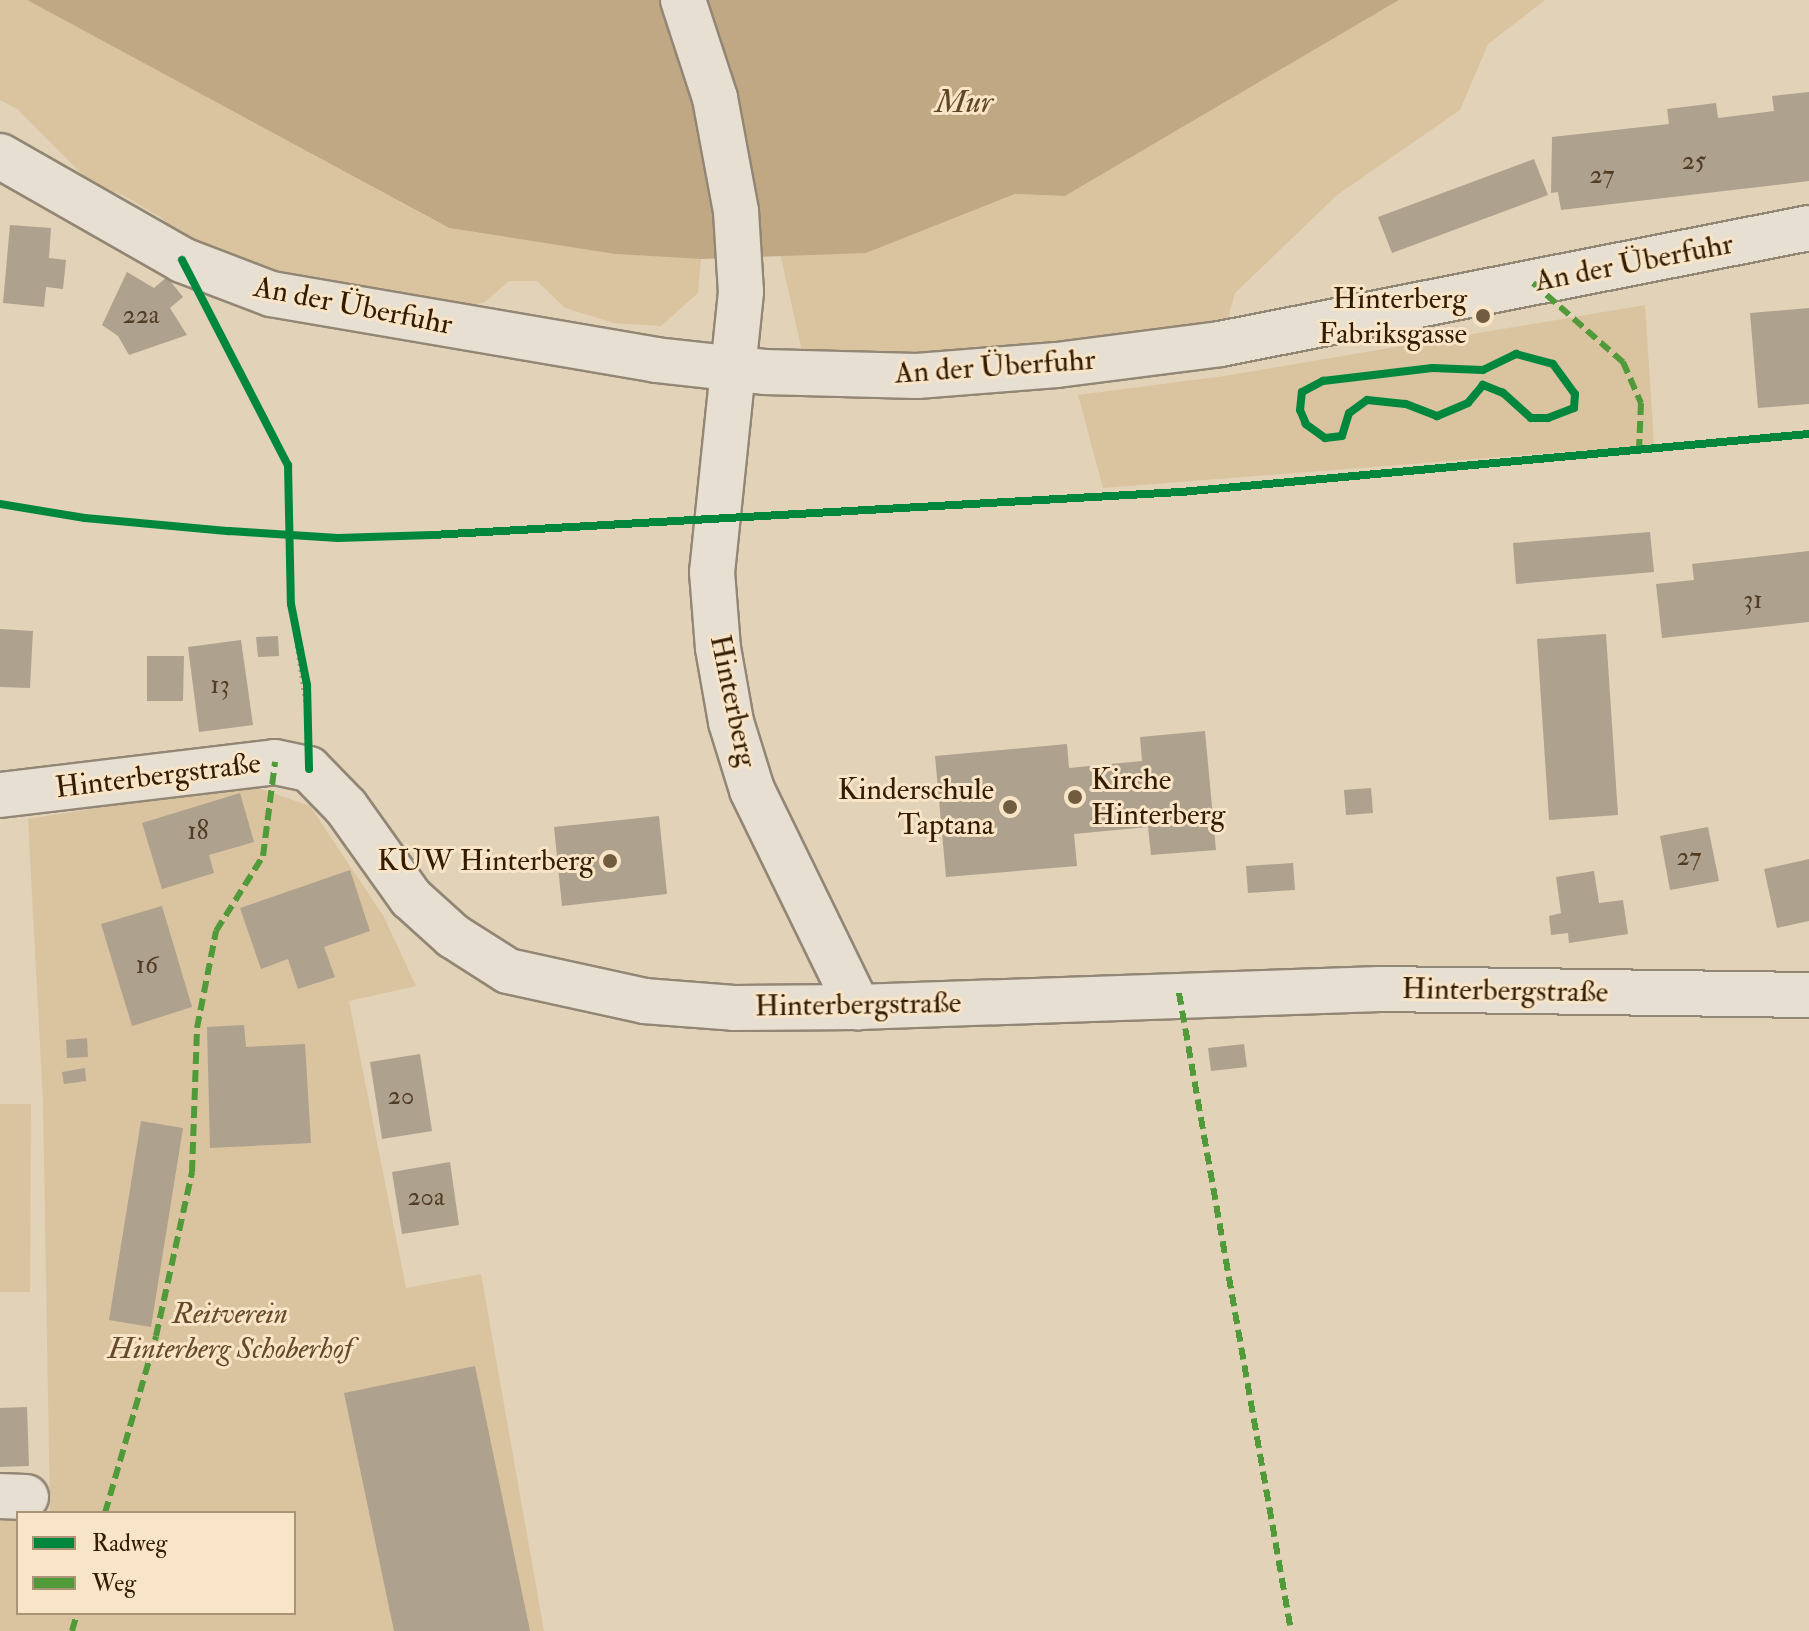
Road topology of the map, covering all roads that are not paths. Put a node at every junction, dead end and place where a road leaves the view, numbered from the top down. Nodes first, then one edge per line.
1 (683, 0) edge
2 (0, 156) edge
3 (1809, 228) edge
4 (734, 371) junction
5 (0, 795) edge
6 (1809, 995) edge
7 (858, 1007) junction

1 - 4 street, Hinterberg
2 - 4 street, An der Überfuhr
3 - 4 street, An der Überfuhr
4 - 7 street, Hinterberg
5 - 7 street, Hinterbergstraße
6 - 7 street, Hinterbergstraße

